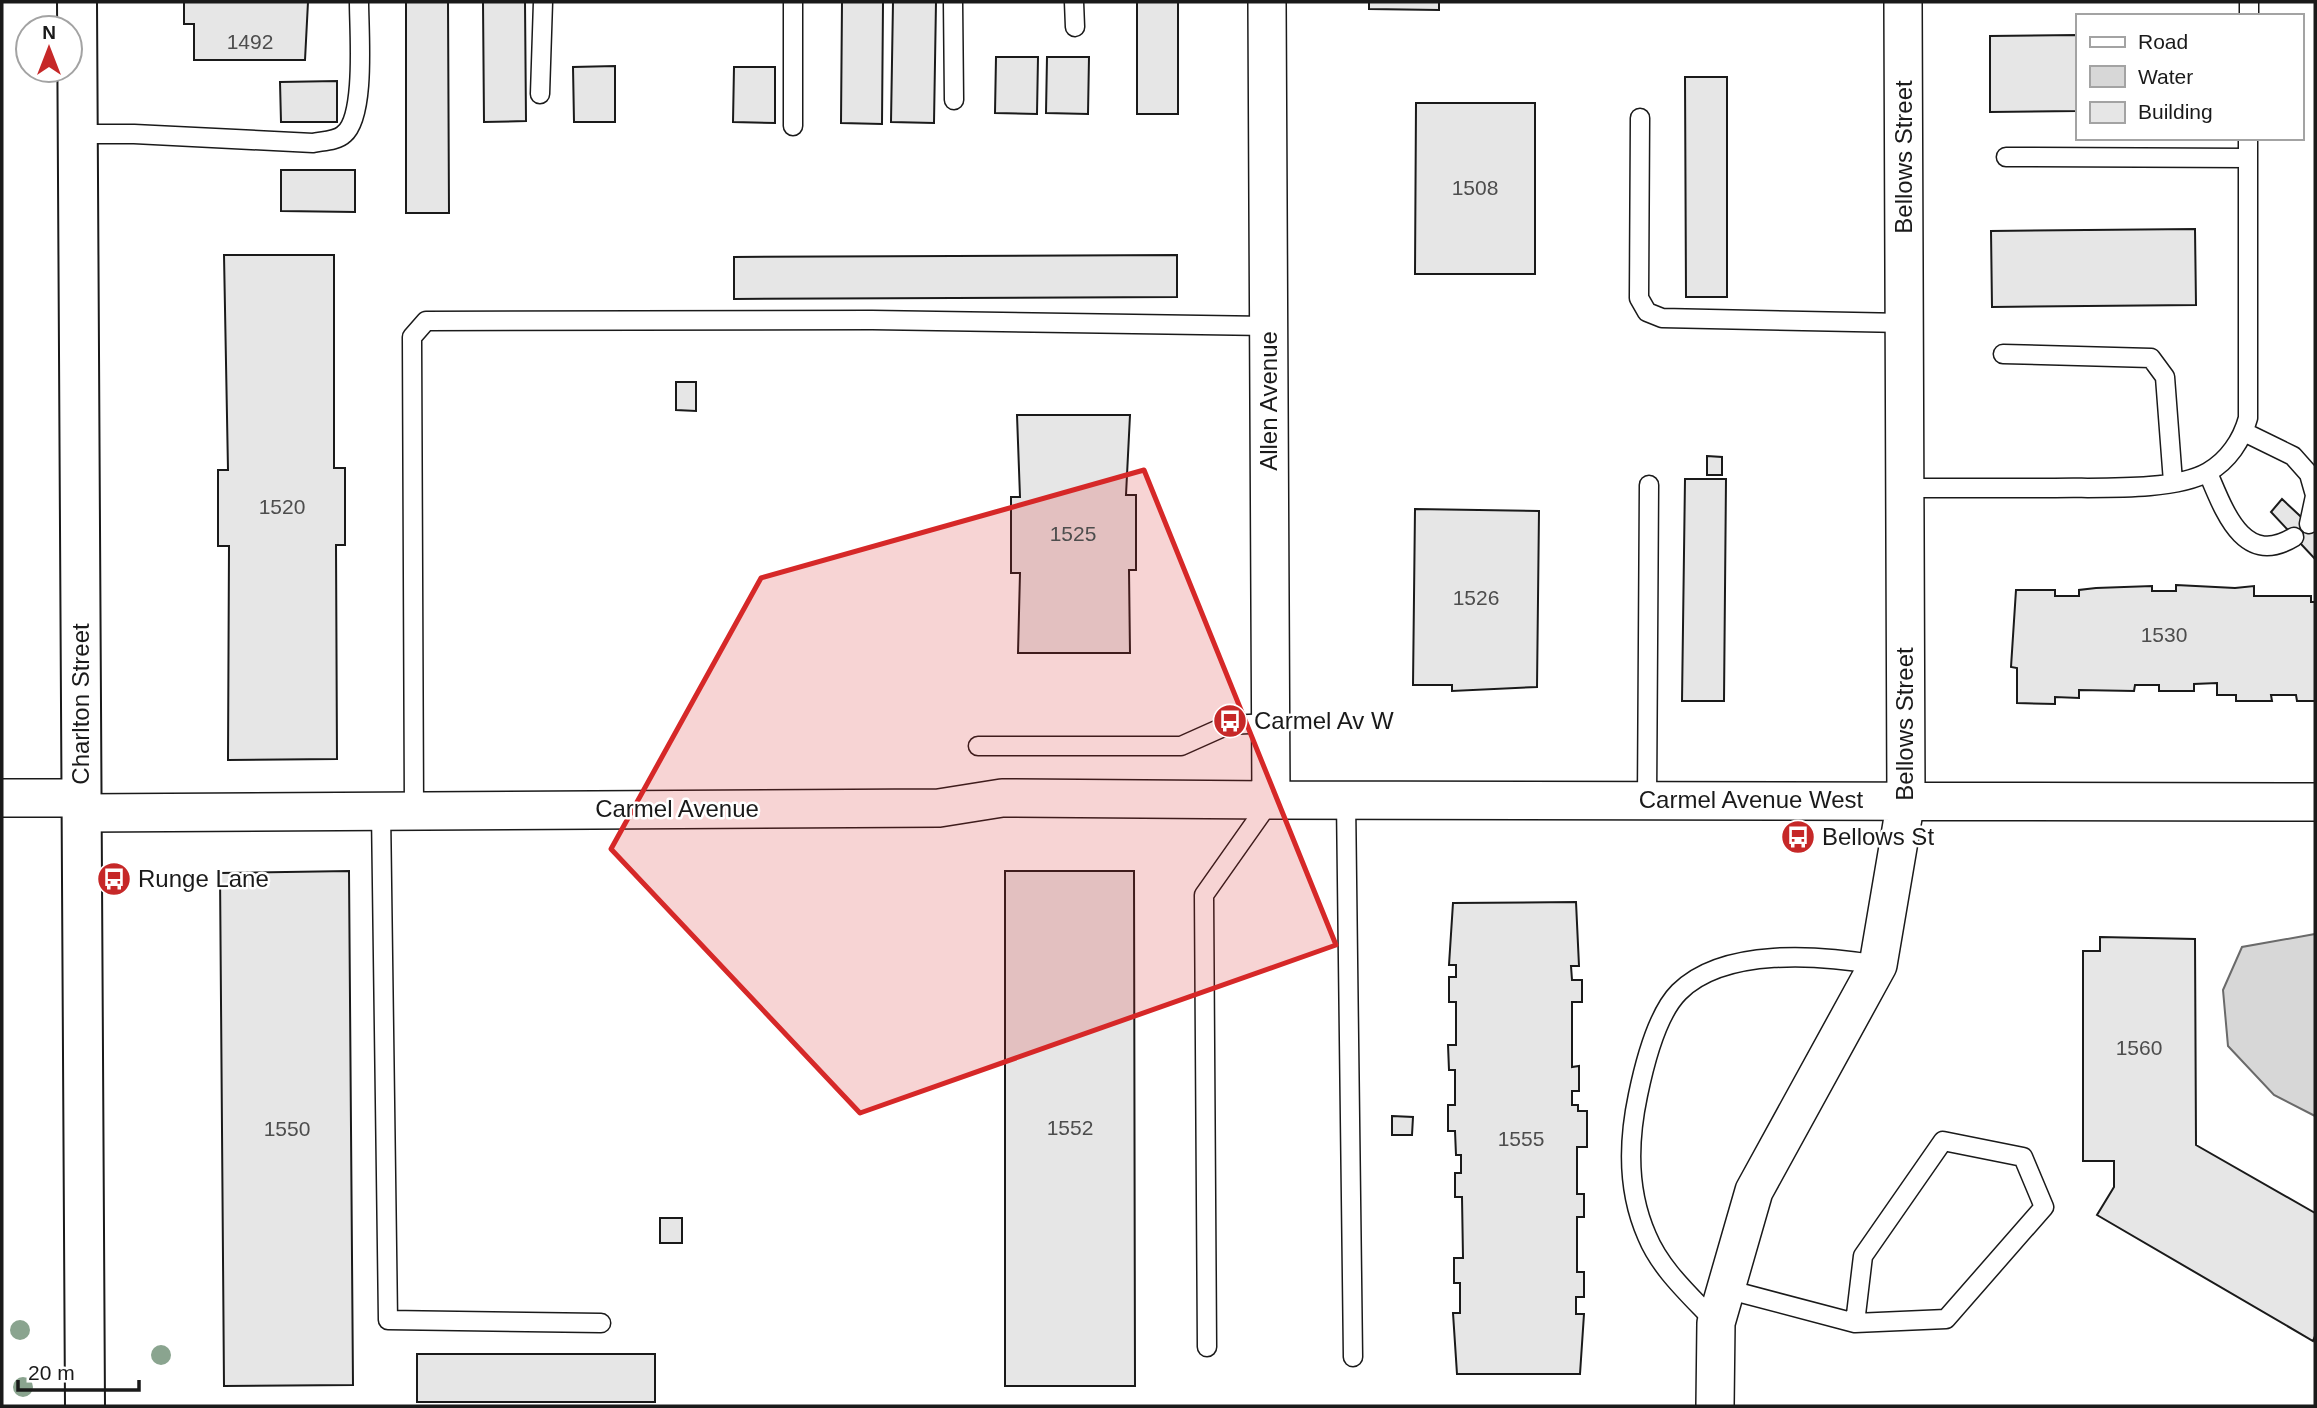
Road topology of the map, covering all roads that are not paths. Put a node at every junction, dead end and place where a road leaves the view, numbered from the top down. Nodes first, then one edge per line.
1 (77, 2) edge
2 (359, 2) edge
3 (543, 2) edge
4 (793, 2) edge
5 (953, 2) edge
6 (1074, 2) edge
7 (1267, 2) edge
8 (1903, 2) edge
9 (1075, 27) dead end
10 (540, 94) dead end
11 (954, 100) dead end
12 (1640, 118) dead end
13 (793, 126) dead end
14 (77, 134) junction
15 (2248, 140) edge
16 (2006, 157) dead end
17 (2248, 158) junction
18 (1904, 323) junction
19 (1268, 326) junction
20 (2003, 354) dead end
21 (2244, 432) junction
22 (2207, 473) junction
23 (2173, 482) junction
24 (1649, 485) dead end
25 (1905, 488) junction
26 (2315, 496) edge
27 (2309, 524) dead end
28 (2294, 537) dead end
29 (1270, 723) junction
30 (978, 746) dead end
31 (2, 798) edge
32 (1271, 800) junction
33 (1346, 800) junction
34 (1647, 800) junction
35 (1906, 800) junction
36 (2315, 802) edge
37 (82, 806) junction
38 (398, 811) junction
39 (1878, 965) junction
40 (1721, 1306) junction
41 (601, 1323) dead end
42 (1855, 1323) junction
43 (1207, 1347) dead end
44 (1353, 1357) dead end
45 (85, 1406) edge
46 (1715, 1406) edge

1 - 14 street, Charlton Street
2 - 14 lane
3 - 10 lane
4 - 13 lane
5 - 11 lane
6 - 9 lane
7 - 19 street, Allen Avenue
8 - 18 street, Bellows Street
12 - 18 lane
14 - 37 street, Charlton Street
15 - 17 lane
16 - 17 lane
17 - 21 lane
18 - 25 street, Bellows Street
19 - 29 street, Allen Avenue
19 - 38 lane
20 - 23 lane
21 - 22 lane
21 - 26 lane
22 - 23 lane
22 - 28 lane
23 - 25 lane
24 - 34 lane
25 - 35 street, Bellows Street
26 - 27 lane
29 - 30 lane
29 - 32 street, Allen Avenue
31 - 37 street
32 - 33 street, Carmel Avenue West
32 - 38 street, Carmel Avenue
32 - 43 lane
33 - 34 street, Carmel Avenue West
33 - 44 lane
34 - 35 street, Carmel Avenue West
35 - 36 street, Carmel Avenue West
35 - 39 street, Bellows Street
37 - 38 street, Carmel Avenue
37 - 45 street, Charlton Street
38 - 41 lane
39 - 40 street, Bellows Street
39 - 40 lane
40 - 42 lane
40 - 46 street, Bellows Street
42 - 42 lane

